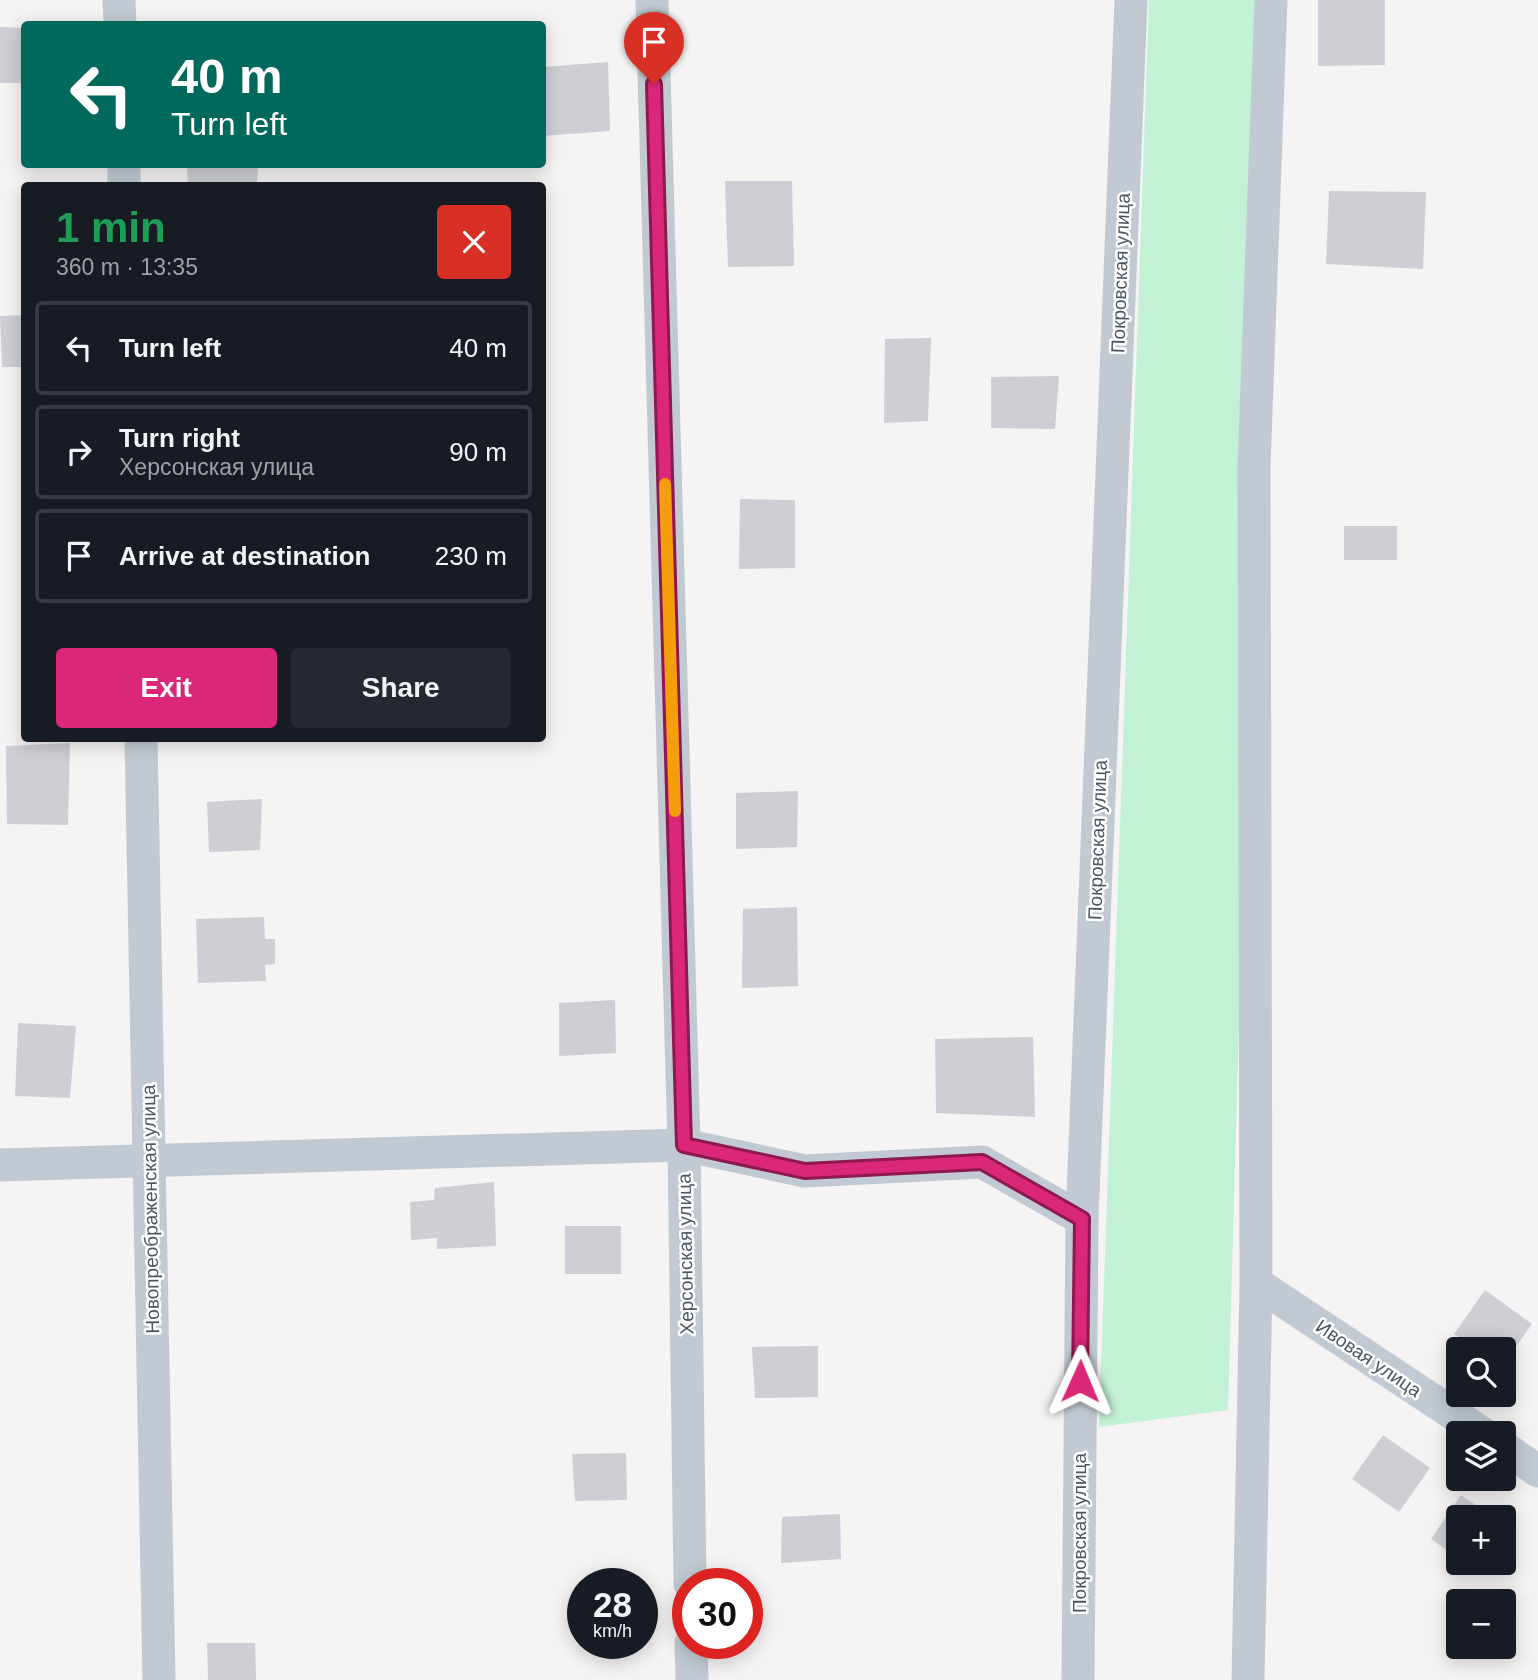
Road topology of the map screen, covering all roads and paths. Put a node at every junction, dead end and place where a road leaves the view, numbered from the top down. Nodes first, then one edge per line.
1 (119, 0) edge
2 (652, 0) edge
3 (1130, 0) edge
4 (1271, 0) edge
5 (120, 21) edge
6 (141, 742) edge
7 (684, 1145) junction
8 (149, 1159) junction
9 (0, 1165) edge
10 (1082, 1219) junction
11 (1256, 1283) junction
12 (1464, 1421) edge
13 (1516, 1456) edge
14 (1538, 1471) edge
15 (690, 1568) edge
16 (691, 1659) edge
17 (159, 1680) edge
18 (692, 1680) edge
19 (1078, 1680) edge
20 (1248, 1680) edge

1 - 5 street
2 - 7 street, Херсонская улица
3 - 10 street, Покровская улица
4 - 11 street
6 - 8 street, Новопреображенская улица
7 - 8 street
7 - 10 street
7 - 15 street, Херсонская улица
8 - 9 street
8 - 17 street, Новопреображенская улица
10 - 19 street, Покровская улица
11 - 12 street, Ивовая улица
11 - 20 street
13 - 14 street
16 - 18 street

